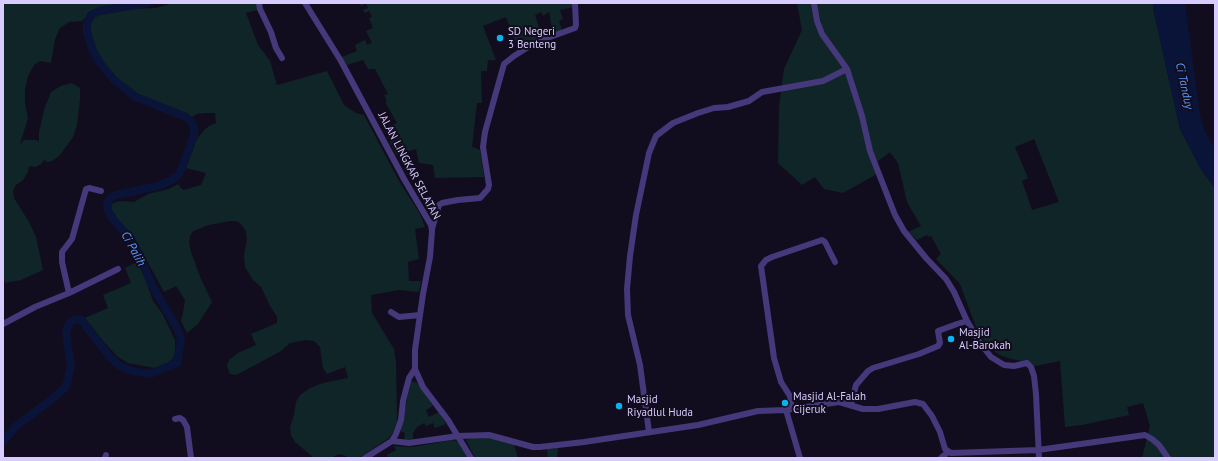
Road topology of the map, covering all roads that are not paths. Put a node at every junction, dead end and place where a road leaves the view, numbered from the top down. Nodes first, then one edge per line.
1 (258, 3) edge
2 (305, 3) edge
3 (576, 3) edge
4 (814, 3) edge
5 (282, 58) dead end
6 (847, 69) junction
7 (101, 191) dead end
8 (432, 231) junction
9 (835, 262) dead end
10 (118, 269) dead end
11 (69, 293) junction
12 (391, 312) dead end
13 (420, 315) junction
14 (967, 321) junction
15 (3, 324) edge
16 (415, 370) junction
17 (851, 405) junction
18 (789, 409) junction
19 (175, 419) dead end
20 (649, 432) junction
21 (458, 436) junction
22 (392, 441) junction
23 (1038, 450) junction
24 (948, 452) junction
25 (191, 458) edge
26 (365, 458) edge
27 (471, 458) edge
28 (800, 458) edge
29 (941, 458) edge
30 (1039, 458) edge
31 (1168, 458) edge

1 - 5 street
2 - 8 street, JALAN LINGKAR SELATAN
3 - 8 street
4 - 6 street
6 - 14 street
6 - 20 street
7 - 11 street
8 - 13 street, JALAN LINGKAR SELATAN
9 - 18 street
10 - 11 street
11 - 15 street
12 - 13 street
13 - 16 street, JALAN LINGKAR SELATAN
14 - 17 street
14 - 23 street
16 - 21 street, JALAN LINGKAR SELATAN
16 - 22 street
17 - 18 street
17 - 24 street
18 - 20 street
18 - 28 street
19 - 25 street
20 - 21 street
21 - 22 street
21 - 27 street, JALAN LINGKAR SELATAN
22 - 26 street
23 - 24 street
23 - 30 street
23 - 31 street
24 - 29 street

